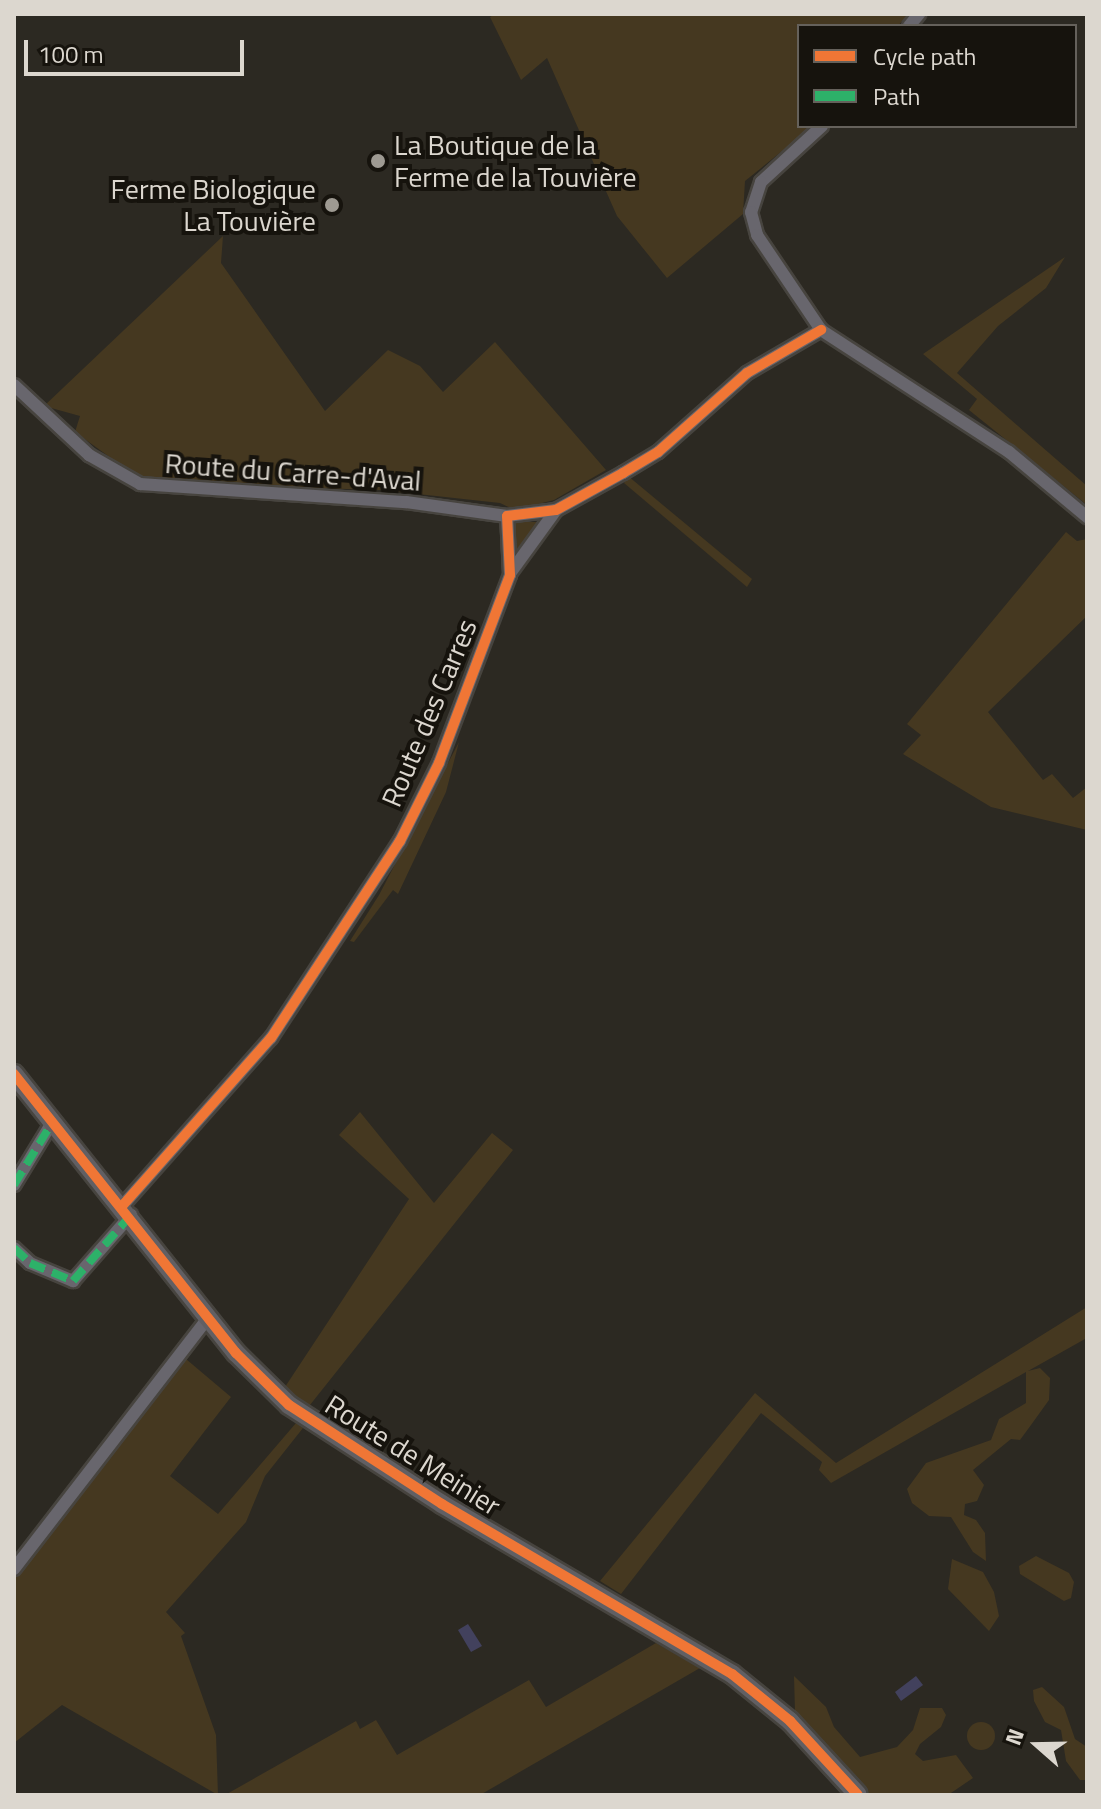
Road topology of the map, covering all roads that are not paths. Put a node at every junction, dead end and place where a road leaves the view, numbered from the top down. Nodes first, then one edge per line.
1 (820, 128) edge
2 (821, 330) junction
3 (14, 385) edge
4 (556, 510) junction
5 (507, 516) junction
6 (1087, 517) edge
7 (510, 575) junction
8 (14, 1074) edge
9 (53, 1121) junction
10 (14, 1185) edge
11 (127, 1210) junction
12 (14, 1248) edge
13 (208, 1318) junction
14 (14, 1569) edge
15 (858, 1795) edge

1 - 2 street
2 - 4 street, Route des Carres
2 - 6 street
3 - 5 street, Route du Carre-d'Aval
4 - 5 street, Route des Carres
4 - 7 street, Route des Carres
5 - 7 street, Route des Carres
7 - 11 street, Route des Carres
8 - 9 street, Route de Meinier
9 - 10 street
9 - 11 street, Route de Meinier
11 - 12 street, Route des Carres
11 - 13 street, Route de Meinier
13 - 14 street
13 - 15 street, Route de Meinier

